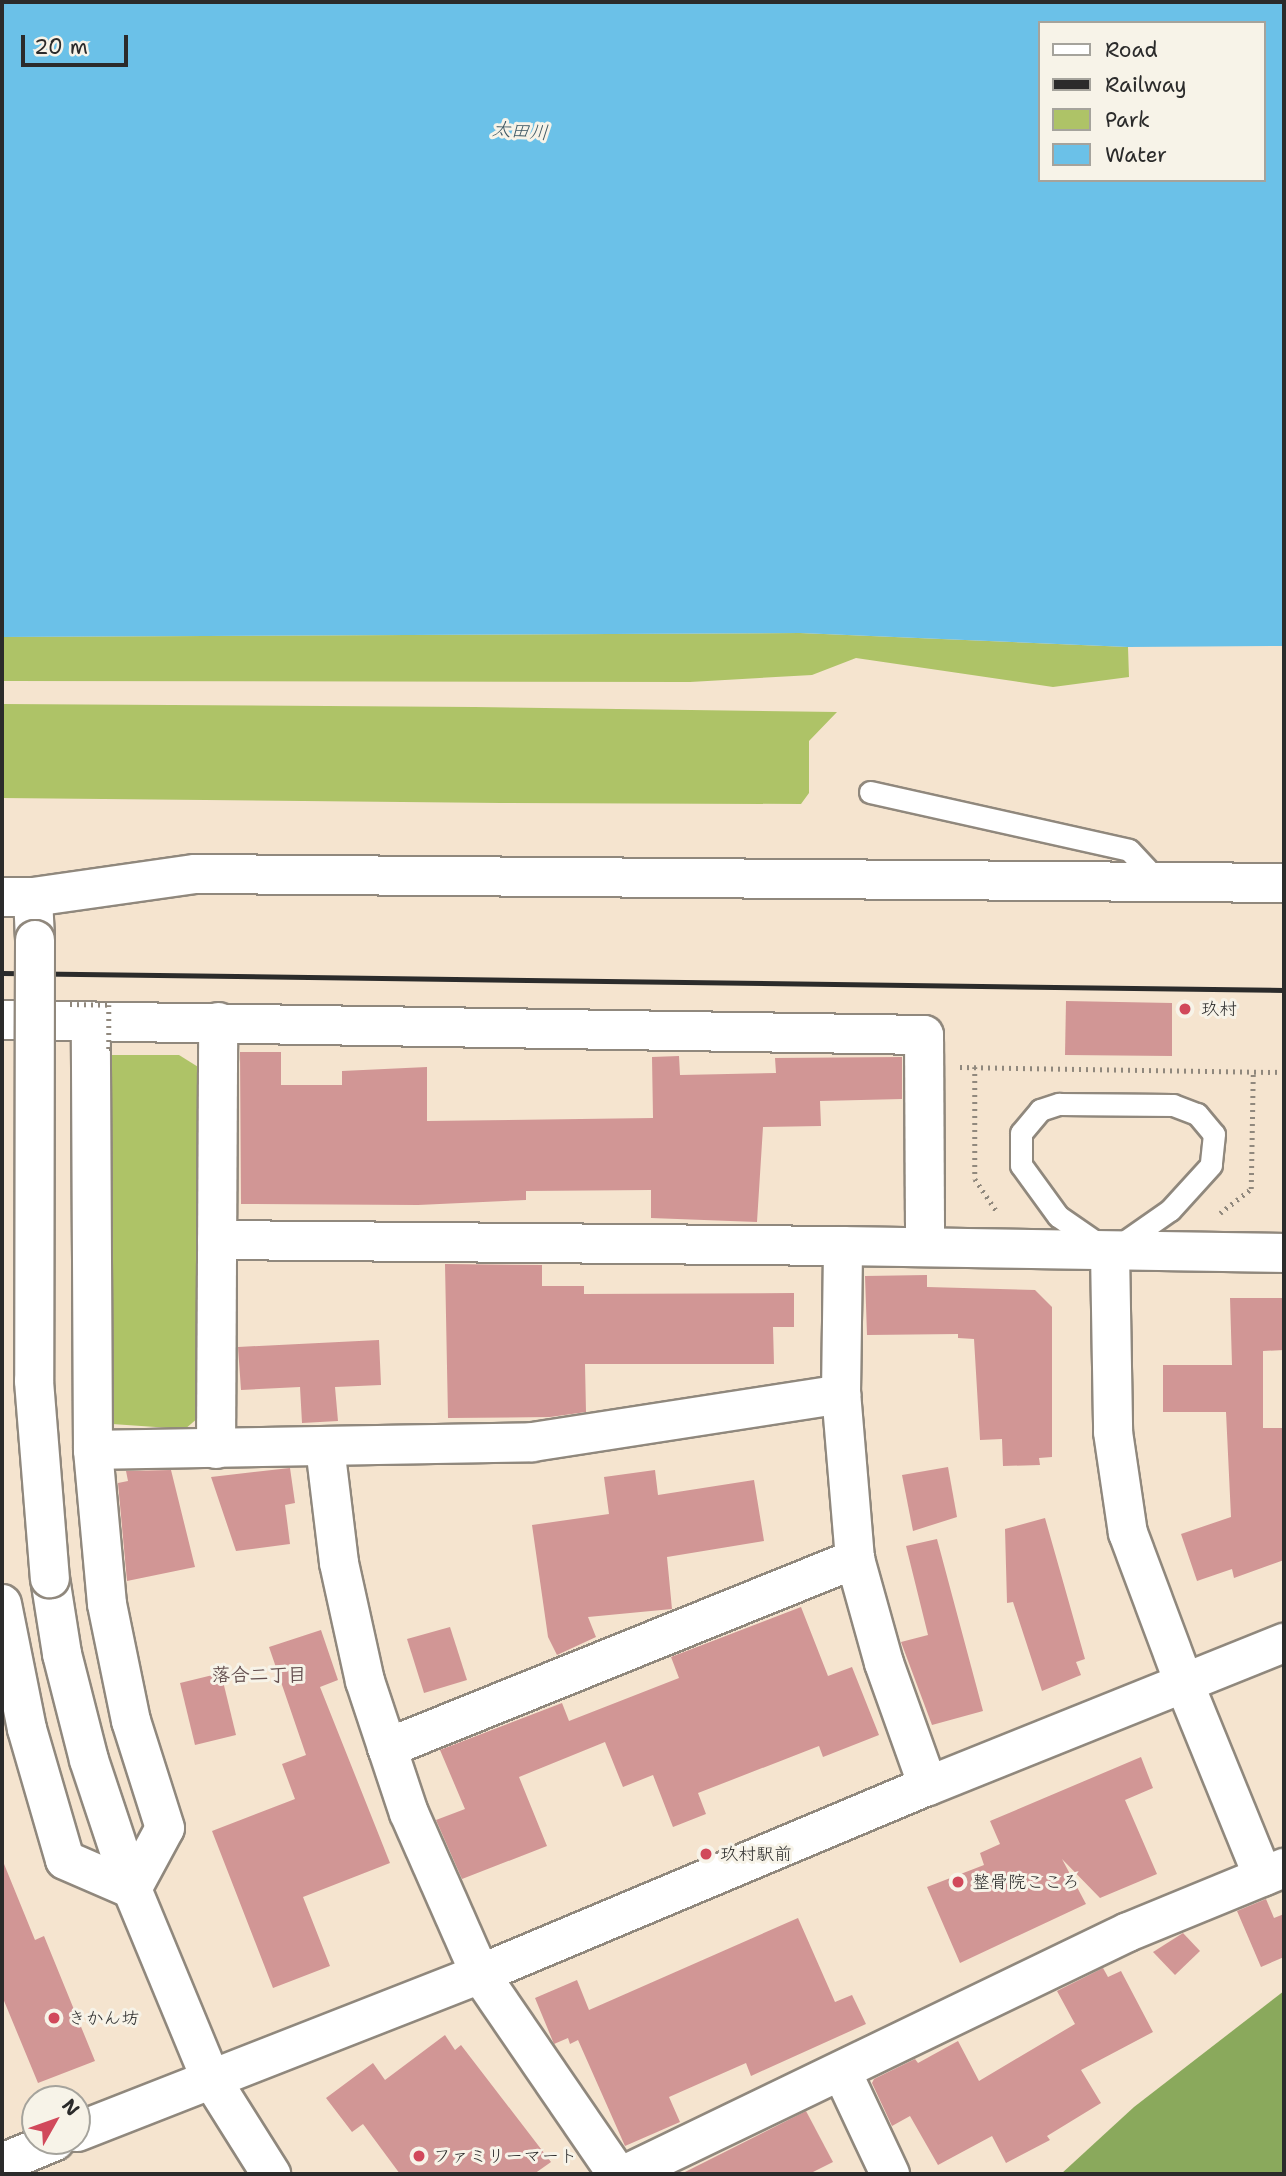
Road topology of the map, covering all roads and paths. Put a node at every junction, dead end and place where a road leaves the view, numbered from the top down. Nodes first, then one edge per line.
1 (870, 792) dead end
2 (1160, 882) junction
3 (1284, 883) edge
4 (18, 897) edge
5 (2, 1020) edge
6 (218, 1023) junction
7 (92, 1025) junction
8 (924, 1066) junction
9 (975, 1067) junction
10 (1284, 1072) edge
11 (1009, 1218) dead end
12 (217, 1240) junction
13 (843, 1246) junction
14 (925, 1247) junction
15 (1110, 1252) junction
16 (1284, 1253) edge
17 (841, 1394) junction
18 (325, 1447) junction
19 (216, 1449) junction
20 (93, 1450) junction
21 (855, 1559) junction
22 (2, 1604) edge
23 (1284, 1643) edge
24 (1184, 1683) junction
25 (387, 1748) junction
26 (928, 1786) junction
27 (1274, 1872) edge
28 (132, 1889) junction
29 (480, 1974) junction
30 (842, 2072) junction
31 (210, 2077) junction
32 (91, 2126) edge
33 (21, 2155) edge
34 (2, 2163) edge
35 (271, 2174) edge
36 (617, 2174) edge
37 (626, 2174) edge
38 (890, 2174) edge

1 - 2 lane
2 - 3 street
2 - 4 street
4 - 28 street, bridge
5 - 7 street
6 - 7 street
6 - 8 street
6 - 12 street
7 - 7 path, bridge
7 - 20 street
8 - 9 path
8 - 14 street
9 - 10 path
9 - 11 path
12 - 13 street
12 - 19 street
13 - 14 street
13 - 17 street
14 - 15 street
15 - 15 lane
15 - 16 street
15 - 24 street
17 - 18 street
17 - 21 street
18 - 19 street
18 - 25 street
19 - 20 street
20 - 28 street
21 - 25 street
21 - 26 street
22 - 28 street
23 - 24 street
24 - 26 street
24 - 27 street
25 - 29 street
26 - 29 street
27 - 30 street
28 - 31 street
29 - 31 street
29 - 36 street
30 - 37 street
30 - 38 street
31 - 32 street
31 - 35 street
33 - 34 street

